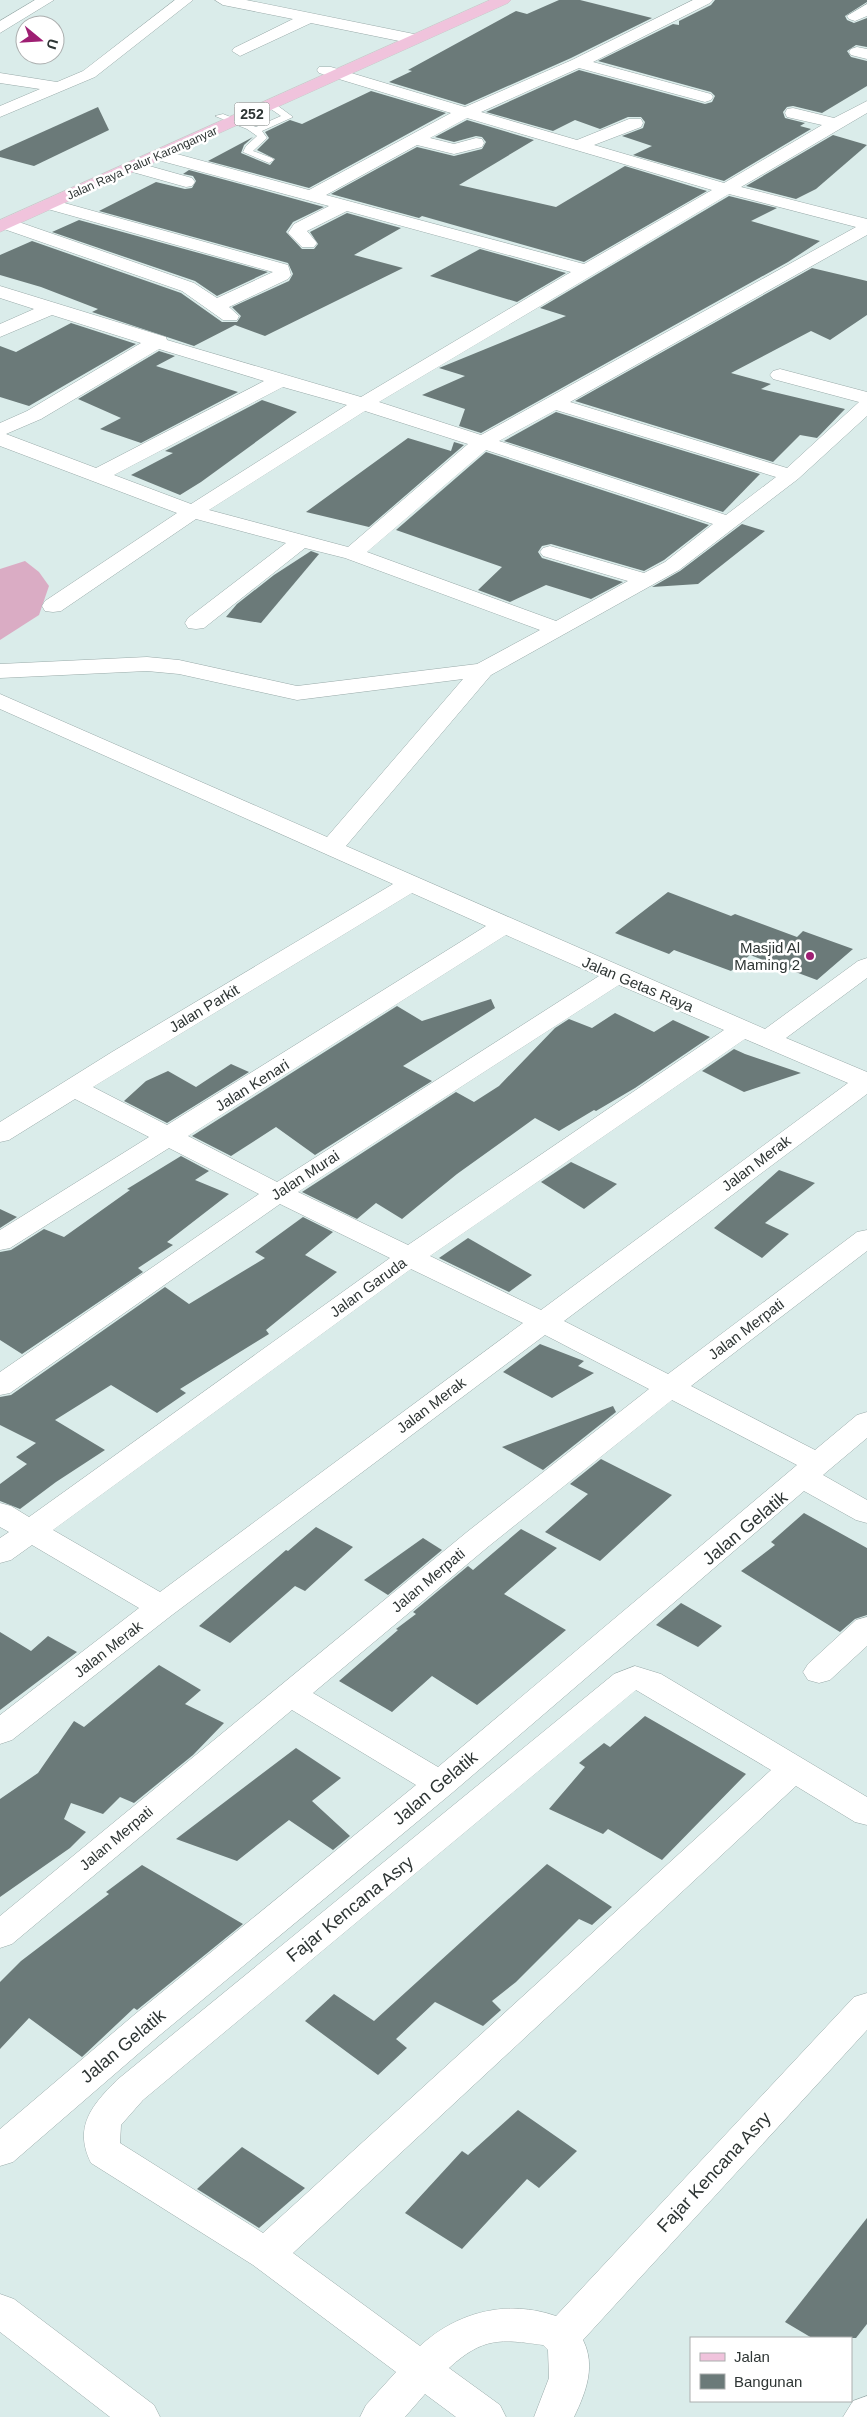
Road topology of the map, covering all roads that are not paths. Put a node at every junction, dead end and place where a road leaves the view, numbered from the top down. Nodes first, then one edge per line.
1 (46, 0) edge
2 (185, 0) edge
3 (223, 0) edge
4 (475, 0) edge
5 (503, 0) edge
6 (705, 0) edge
7 (310, 17) junction
8 (0, 28) edge
9 (393, 34) junction
10 (414, 39) junction
11 (240, 51) dead end
12 (578, 63) junction
13 (332, 72) junction
14 (0, 78) edge
15 (59, 87) junction
16 (705, 97) dead end
17 (271, 105) junction
18 (867, 106) edge
19 (0, 112) edge
20 (464, 113) junction
21 (793, 113) dead end
22 (228, 118) junction
23 (635, 123) dead end
24 (837, 124) junction
25 (255, 130) junction
26 (417, 140) junction
27 (476, 142) dead end
28 (578, 146) junction
29 (160, 156) junction
30 (269, 160) dead end
31 (135, 167) junction
32 (205, 187) dead end
33 (728, 189) junction
34 (310, 197) junction
35 (30, 198) junction
36 (50, 204) junction
37 (344, 205) junction
38 (2, 221) edge
39 (867, 224) edge
40 (867, 228) edge
41 (308, 243) dead end
42 (584, 270) junction
43 (0, 292) edge
44 (215, 306) junction
45 (50, 308) junction
46 (231, 316) dead end
47 (0, 331) edge
48 (158, 342) junction
49 (780, 376) dead end
50 (281, 380) junction
51 (867, 398) edge
52 (362, 403) junction
53 (555, 403) junction
54 (867, 405) edge
55 (0, 430) edge
56 (0, 439) edge
57 (482, 443) junction
58 (792, 475) junction
59 (96, 476) junction
60 (194, 512) junction
61 (730, 523) junction
62 (301, 540) junction
63 (550, 552) dead end
64 (352, 554) junction
65 (646, 580) junction
66 (53, 606) dead end
67 (196, 623) dead end
68 (556, 628) junction
69 (483, 670) junction
70 (0, 671) edge
71 (0, 701) edge
72 (332, 847) junction
73 (410, 884) junction
74 (503, 926) junction
75 (867, 966) edge
76 (617, 975) junction
77 (754, 1035) junction
78 (866, 1082) edge
79 (74, 1088) junction
80 (0, 1134) edge
81 (170, 1137) junction
82 (278, 1193) junction
83 (867, 1238) edge
84 (0, 1242) edge
85 (411, 1256) junction
86 (542, 1322) junction
87 (0, 1386) edge
88 (670, 1387) junction
89 (867, 1422) edge
90 (812, 1471) junction
91 (0, 1513) edge
92 (867, 1513) edge
93 (30, 1531) junction
94 (0, 1553) edge
95 (162, 1607) junction
96 (867, 1628) edge
97 (819, 1672) dead end
98 (290, 1694) junction
99 (0, 1732) edge
100 (793, 1769) junction
101 (440, 1784) junction
102 (867, 1813) edge
103 (0, 1934) edge
104 (867, 2007) edge
105 (0, 2151) edge
106 (266, 2254) junction
107 (0, 2310) edge
108 (561, 2337) junction
109 (422, 2372) junction
110 (867, 2413) edge
111 (140, 2417) edge
112 (380, 2417) edge
113 (486, 2417) edge
114 (554, 2417) edge
115 (863, 2417) edge

1 - 8 street
2 - 15 street
3 - 7 street
4 - 9 main road, Jalan Raya Palur Karanganyar / 252
5 - 10 main road, Jalan Raya Palur Karanganyar / 252
6 - 12 street
7 - 9 street
7 - 11 street
9 - 10 street
9 - 13 main road, Jalan Raya Palur Karanganyar / 252
10 - 13 main road, Jalan Raya Palur Karanganyar / 252
12 - 16 street
12 - 20 street
13 - 17 main road, Jalan Raya Palur Karanganyar / 252
13 - 20 street
13 - 22 main road, Jalan Raya Palur Karanganyar / 252
14 - 15 street
15 - 19 street
17 - 22 main road, Jalan Raya Palur Karanganyar / 252
17 - 25 lane
18 - 24 street
20 - 26 street
20 - 28 street
21 - 24 street
22 - 25 lane
22 - 29 main road, Jalan Raya Palur Karanganyar / 252
22 - 35 main road, Jalan Raya Palur Karanganyar / 252
23 - 28 street
24 - 33 street
25 - 30 lane
26 - 27 street
26 - 34 street
28 - 33 street
29 - 31 main road, Jalan Raya Palur Karanganyar / 252
29 - 34 street
31 - 32 street
31 - 36 main road, Jalan Raya Palur Karanganyar / 252
33 - 39 street
33 - 42 street
34 - 37 street
35 - 36 main road
35 - 38 main road, Jalan Raya Palur Karanganyar / 252
36 - 38 main road, Jalan Raya Palur Karanganyar / 252
36 - 44 street
37 - 41 street
37 - 42 street
38 - 44 street
40 - 53 street
42 - 52 street
43 - 45 street
44 - 46 street
45 - 47 street
45 - 48 street
48 - 50 street
48 - 55 street
49 - 51 street
50 - 52 street
50 - 59 street
52 - 57 street
52 - 60 street
53 - 57 street
53 - 58 street
54 - 58 street
56 - 59 street
57 - 61 street
57 - 64 street
58 - 61 street
59 - 60 street
60 - 62 street
60 - 66 street
61 - 65 street
62 - 64 street
62 - 67 street
63 - 65 street
64 - 68 street
65 - 68 street
68 - 69 street
69 - 70 street
69 - 72 street
71 - 72 street, Jalan Getas Raya
72 - 73 street, Jalan Getas Raya
73 - 74 street, Jalan Getas Raya
73 - 79 street, Jalan Parkit
74 - 76 street, Jalan Getas Raya
74 - 81 street, Jalan Kenari
75 - 77 street, Jalan Garuda
76 - 77 street, Jalan Getas Raya
76 - 82 street, Jalan Murai
77 - 78 street, Jalan Getas Raya
77 - 85 street, Jalan Garuda
78 - 86 street, Jalan Merak
79 - 80 street, Jalan Parkit
79 - 81 street
81 - 82 street
81 - 84 street, Jalan Kenari
82 - 85 street
82 - 87 street, Jalan Murai
83 - 88 street, Jalan Merpati
85 - 86 street
85 - 93 street, Jalan Garuda
86 - 88 street
86 - 95 street, Jalan Merak
88 - 90 street
88 - 98 street, Jalan Merpati
89 - 90 street, Jalan Gelatik
90 - 92 street
90 - 101 street, Jalan Gelatik
91 - 93 street
93 - 94 street, Jalan Garuda
93 - 95 street
95 - 99 street, Jalan Merak
96 - 97 street
98 - 101 street
98 - 103 street, Jalan Merpati
100 - 102 street, Fajar Kencana Asry
100 - 106 street
100 - 106 street, Fajar Kencana Asry
101 - 105 street, Jalan Gelatik
104 - 108 street, Fajar Kencana Asry
106 - 109 street, Fajar Kencana Asry
107 - 111 street
108 - 109 street
108 - 114 street
109 - 112 street
109 - 113 street, Fajar Kencana Asry
110 - 115 street

